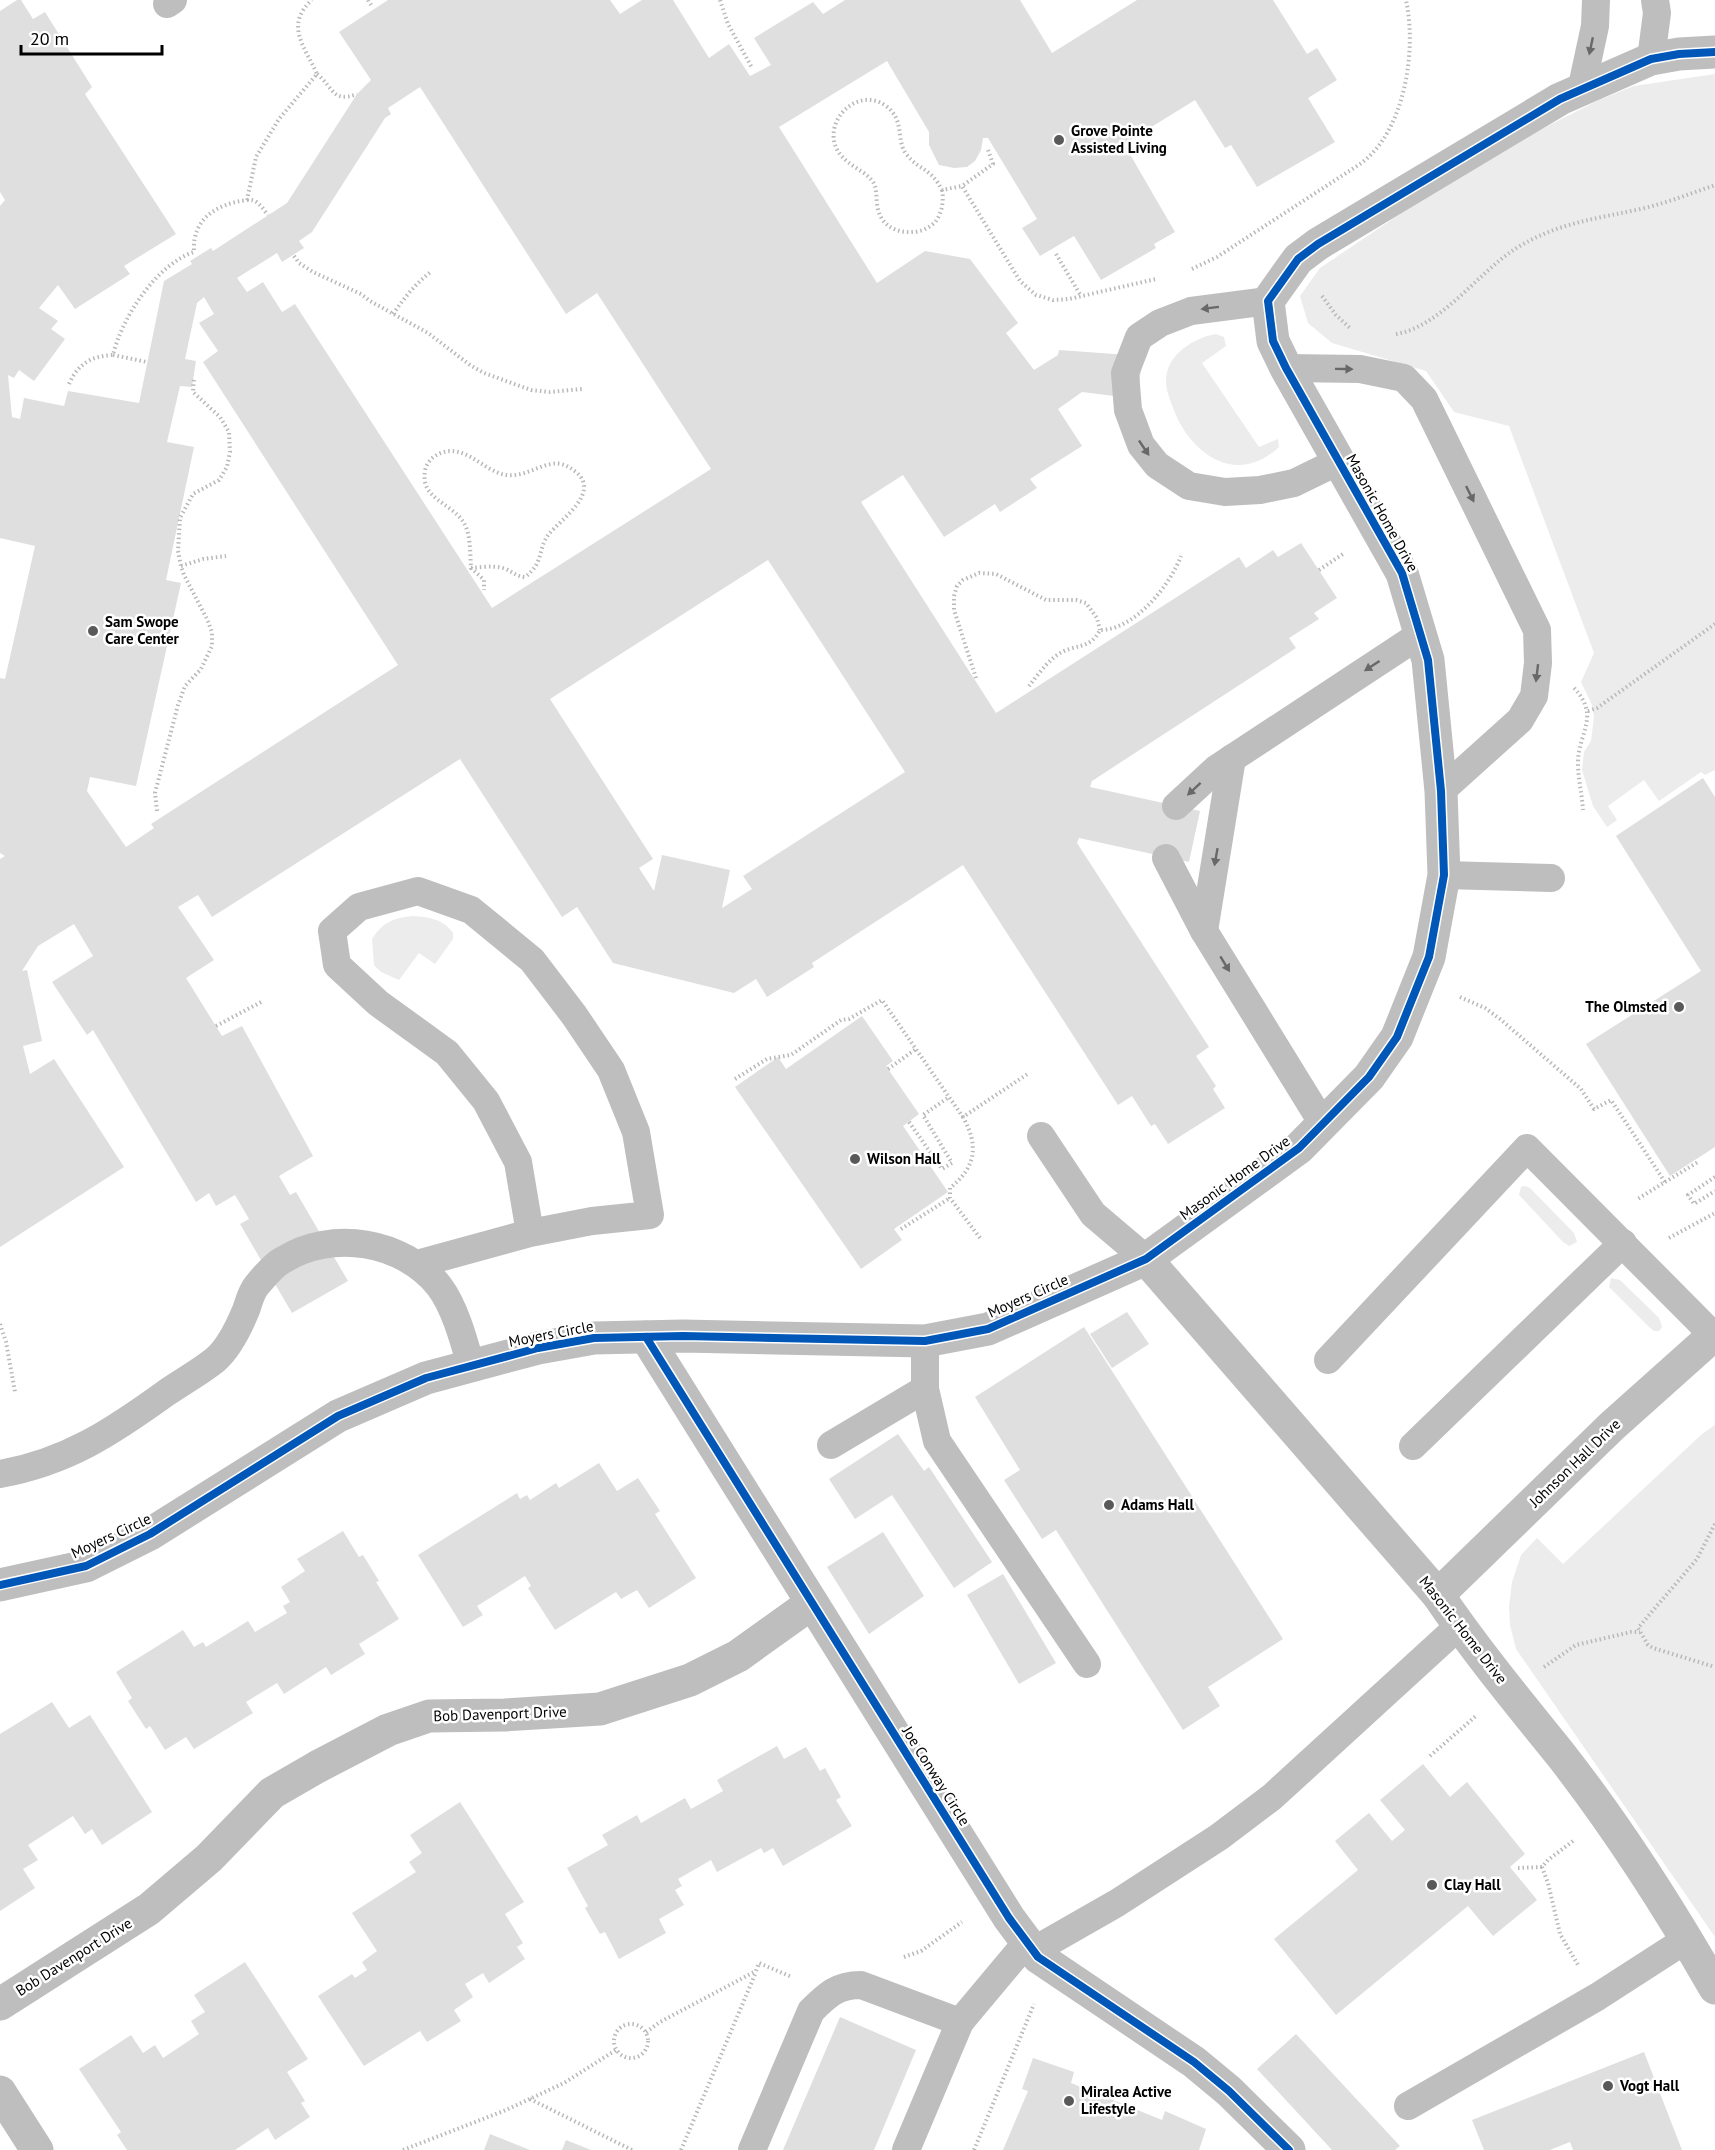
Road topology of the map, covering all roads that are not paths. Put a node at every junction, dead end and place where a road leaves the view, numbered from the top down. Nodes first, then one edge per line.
1 (1596, 0) edge
2 (1655, 0) edge
3 (1715, 52) edge
4 (1651, 59) junction
5 (1581, 91) junction
6 (1268, 301) junction
7 (1286, 368) junction
8 (1339, 461) junction
9 (1421, 634) junction
10 (1232, 758) junction
11 (1441, 791) junction
12 (1176, 806) dead end
13 (1166, 858) dead end
14 (1444, 875) junction
15 (1551, 878) dead end
16 (1204, 931) junction
17 (1323, 1124) junction
18 (1041, 1137) dead end
19 (530, 1233) junction
20 (1623, 1243) junction
21 (1146, 1259) junction
22 (417, 1264) junction
23 (1714, 1335) edge
24 (646, 1337) junction
25 (925, 1341) junction
26 (1328, 1360) dead end
27 (471, 1366) junction
28 (925, 1389) junction
29 (831, 1445) dead end
30 (1413, 1446) dead end
31 (0, 1474) edge
32 (0, 1585) edge
33 (1438, 1595) junction
34 (812, 1603) junction
35 (1459, 1626) junction
36 (1087, 1664) dead end
37 (1687, 1939) junction
38 (1030, 1947) junction
39 (1715, 1988) edge
40 (0, 2004) edge
41 (960, 2022) junction
42 (0, 2092) edge
43 (1408, 2106) dead end
44 (37, 2150) edge
45 (752, 2150) edge
46 (906, 2150) edge
47 (1289, 2150) edge

1 -> 5 lane
2 - 4 lane
3 - 4 street
4 - 5 street
5 - 6 street
6 - 7 street, Masonic Home Drive
6 -> 8 lane
7 - 8 street, Masonic Home Drive
7 -> 11 lane
8 - 9 street, Masonic Home Drive
9 -> 10 lane
9 - 11 street, Masonic Home Drive
10 -> 12 lane
10 -> 16 lane
11 - 14 street, Masonic Home Drive
13 - 16 lane
14 - 15 lane
14 - 17 street, Masonic Home Drive
16 -> 17 lane
17 - 21 street, Masonic Home Drive
18 - 21 lane
19 - 19 lane
19 - 22 lane
20 - 23 lane
20 - 26 lane
20 - 30 lane
21 - 25 street, Moyers Circle
21 - 33 street, Masonic Home Drive
22 - 27 lane
22 - 31 lane
23 - 33 street, Johnson Hall Drive
24 - 25 street, Moyers Circle
24 - 27 street, Moyers Circle
24 - 34 street, Joe Conway Circle
25 - 28 lane
27 - 32 street, Moyers Circle
28 - 29 lane
28 - 36 lane
33 - 35 street, Masonic Home Drive
34 - 38 street, Joe Conway Circle
34 - 40 street, Bob Davenport Drive
35 - 37 street, Masonic Home Drive
35 - 38 lane
37 - 39 street, Masonic Home Drive
37 - 43 lane
38 - 41 lane
38 - 47 street, Joe Conway Circle
41 - 45 lane
41 - 46 lane
42 - 44 street

